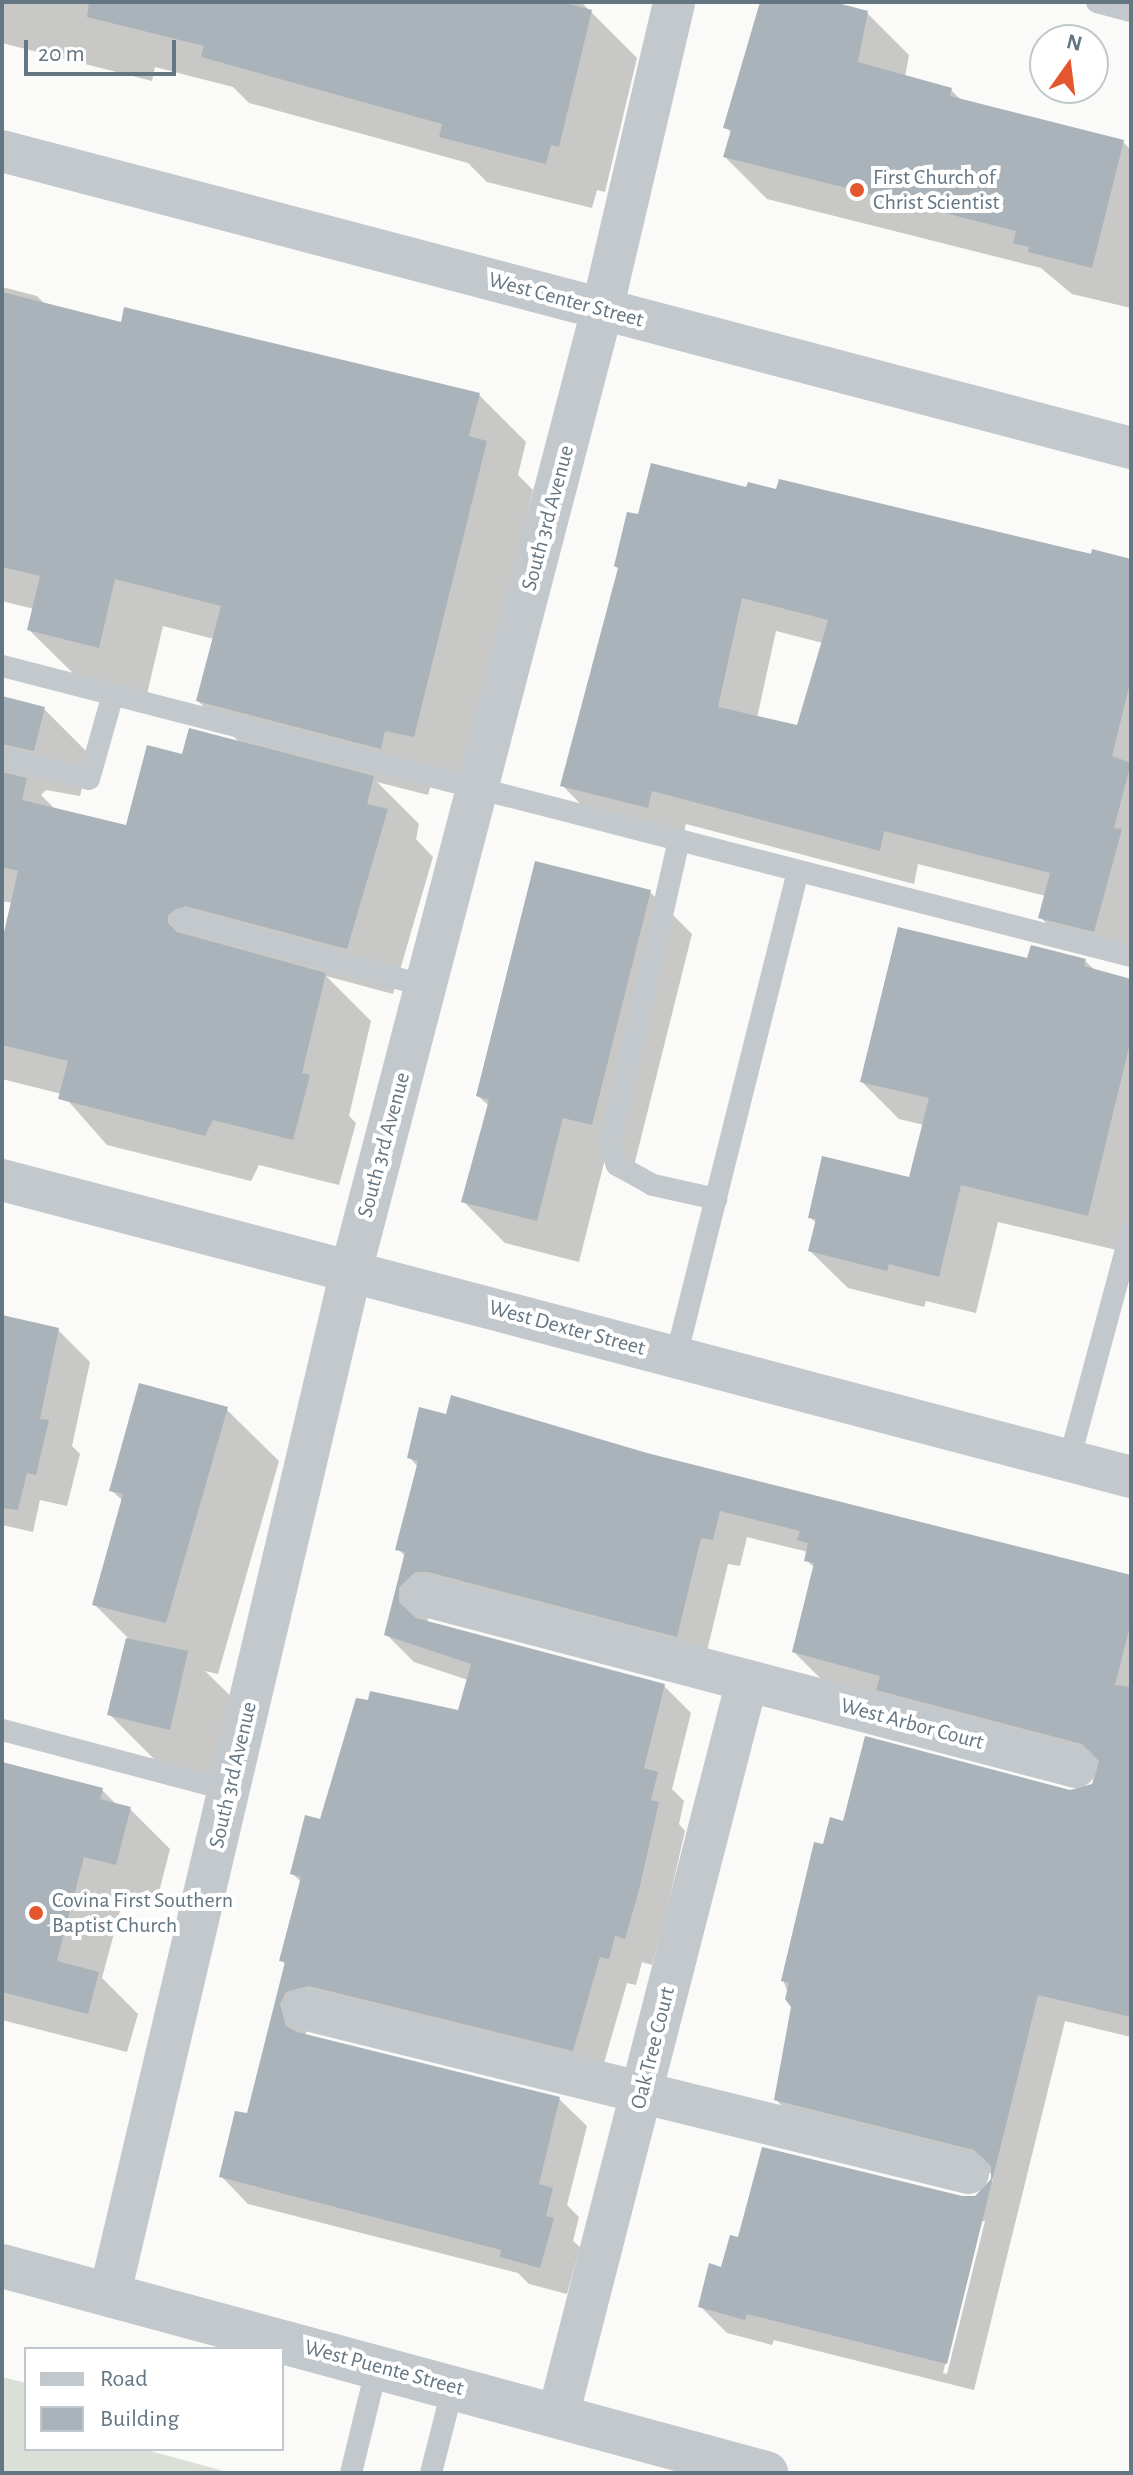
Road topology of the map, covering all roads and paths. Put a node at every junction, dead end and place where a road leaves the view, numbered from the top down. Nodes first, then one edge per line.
1 (674, 2) edge
2 (1097, 2) edge
3 (1131, 11) edge
4 (2, 151) edge
5 (602, 310) junction
6 (1131, 448) edge
7 (2, 666) edge
8 (113, 694) junction
9 (2, 758) edge
10 (477, 788) junction
11 (679, 840) junction
12 (798, 871) junction
13 (181, 919) dead end
14 (1131, 956) edge
15 (426, 986) junction
16 (2, 1180) edge
17 (716, 1199) junction
18 (1131, 1231) edge
19 (351, 1271) junction
20 (676, 1357) junction
21 (1069, 1461) junction
22 (1131, 1477) edge
23 (422, 1595) dead end
24 (747, 1681) junction
25 (2, 1730) edge
26 (1076, 1767) dead end
27 (229, 1790) junction
28 (303, 2009) dead end
29 (641, 2092) junction
30 (968, 2173) dead end
31 (2, 2266) edge
32 (110, 2293) junction
33 (377, 2366) junction
34 (453, 2387) junction
35 (558, 2416) junction
36 (351, 2473) edge
37 (431, 2473) edge
38 (766, 2473) edge

1 - 5 street, South 3rd Avenue
2 - 3 lane
4 - 5 street, West Center Street
5 - 6 street, West Center Street
5 - 10 street, South 3rd Avenue
7 - 8 lane
8 - 9 lane
8 - 10 lane
10 - 11 lane
10 - 15 street, South 3rd Avenue
11 - 12 lane
11 - 17 lane
12 - 14 lane
12 - 17 lane
13 - 15 lane
15 - 19 street, South 3rd Avenue
16 - 19 street, West Dexter Street
17 - 20 lane
18 - 21 lane
19 - 20 street, West Dexter Street
19 - 27 street, South 3rd Avenue
20 - 21 street, West Dexter Street
21 - 22 street, West Dexter Street
23 - 24 street, West Arbor Court
24 - 26 street, West Arbor Court
24 - 29 street, Oak Tree Court
25 - 27 lane
27 - 32 street, South 3rd Avenue
28 - 29 street
29 - 30 street
29 - 35 street, Oak Tree Court
31 - 32 street, West Puente Street
32 - 33 street, West Puente Street
33 - 34 street, West Puente Street
33 - 36 lane
34 - 35 street, West Puente Street
34 - 37 lane
35 - 38 street, West Puente Street

